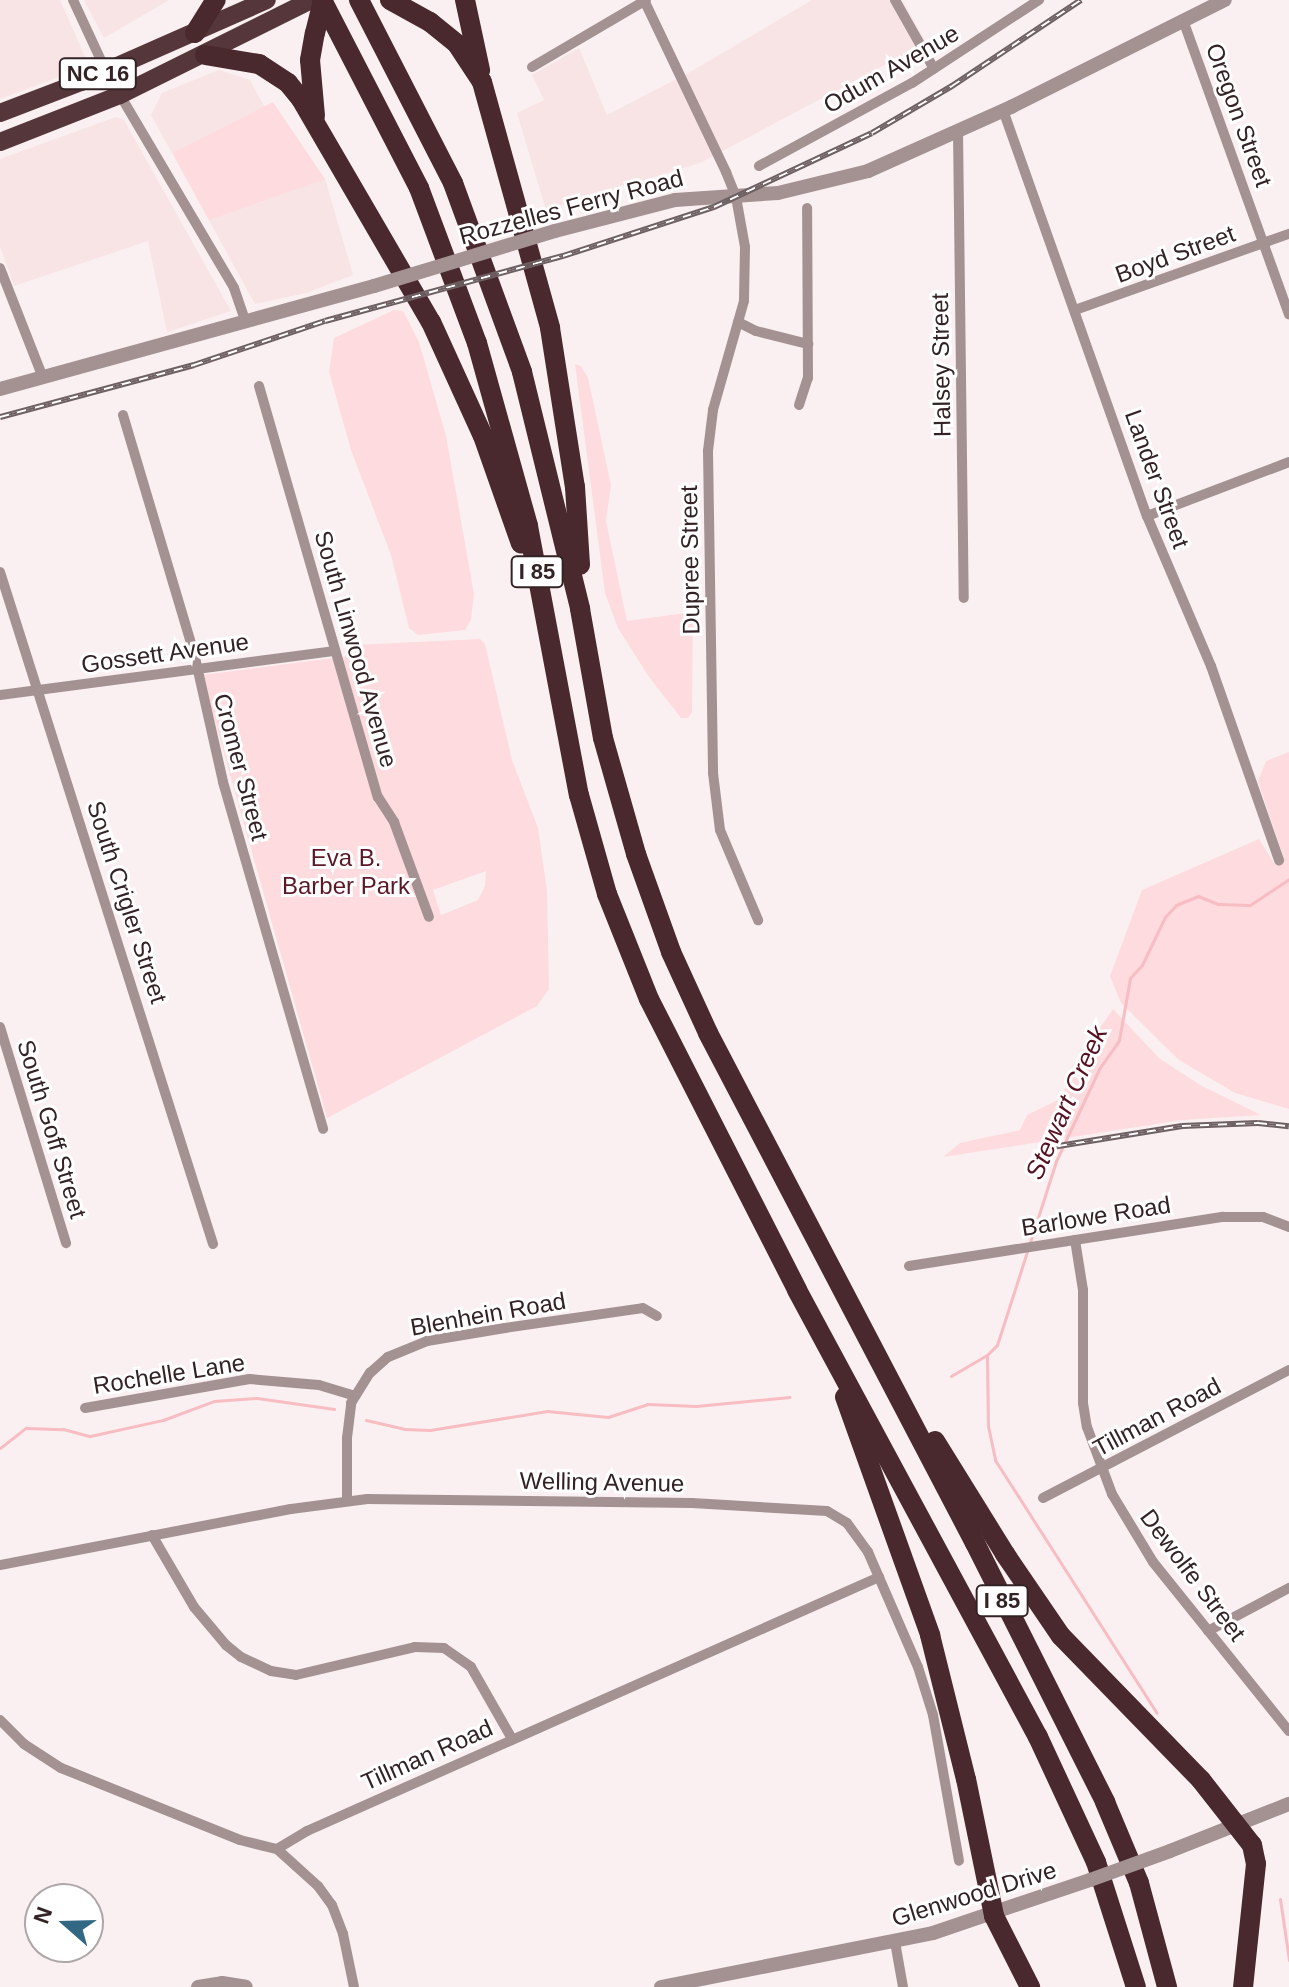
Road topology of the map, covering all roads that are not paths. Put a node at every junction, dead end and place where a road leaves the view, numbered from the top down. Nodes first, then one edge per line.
1 (73, 0) edge
2 (216, 0) edge
3 (267, 0) edge
4 (322, 0) edge
5 (359, 0) edge
6 (390, 0) edge
7 (465, 0) edge
8 (645, 0) edge
9 (895, 0) edge
10 (1039, 0) edge
11 (1225, 0) edge
12 (306, 3) edge
13 (1183, 20) junction
14 (195, 33) junction
15 (205, 55) junction
16 (532, 67) dead end
17 (934, 69) junction
18 (106, 71) junction
19 (482, 82) junction
20 (120, 95) junction
21 (1003, 110) junction
22 (0, 113) edge
23 (318, 129) junction
24 (958, 131) junction
25 (0, 142) edge
26 (759, 166) dead end
27 (736, 197) junction
28 (807, 208) dead end
29 (1289, 234) edge
30 (1263, 243) junction
31 (0, 268) edge
32 (1075, 310) junction
33 (1289, 314) edge
34 (246, 322) junction
35 (738, 322) junction
36 (808, 344) junction
37 (43, 378) junction
38 (259, 386) dead end
39 (0, 389) edge
40 (799, 405) dead end
41 (123, 415) dead end
42 (1289, 462) edge
43 (1147, 516) junction
44 (0, 572) edge
45 (540, 588) junction
46 (964, 598) dead end
47 (580, 609) junction
48 (335, 651) junction
49 (195, 669) junction
50 (38, 690) junction
51 (0, 695) edge
52 (1279, 860) dead end
53 (429, 917) dead end
54 (758, 920) dead end
55 (0, 1027) edge
56 (323, 1129) dead end
57 (1289, 1227) edge
58 (1075, 1240) junction
59 (66, 1243) dead end
60 (213, 1244) dead end
61 (909, 1266) dead end
62 (657, 1316) dead end
63 (821, 1334) junction
64 (882, 1366) junction
65 (1289, 1370) edge
66 (354, 1396) junction
67 (85, 1408) dead end
68 (1101, 1468) junction
69 (1043, 1498) dead end
70 (347, 1501) junction
71 (152, 1535) junction
72 (0, 1565) edge
73 (879, 1577) junction
74 (1289, 1588) edge
75 (1208, 1631) junction
76 (0, 1720) edge
77 (1289, 1731) edge
78 (512, 1739) junction
79 (1289, 1804) edge
80 (1237, 1823) junction
81 (277, 1849) junction
82 (959, 1861) dead end
83 (994, 1916) junction
84 (895, 1942) junction
85 (686, 1984) edge
86 (198, 1987) edge
87 (246, 1987) edge
88 (354, 1987) edge
89 (661, 1987) edge
90 (903, 1987) edge
91 (1030, 1987) edge
92 (1136, 1987) edge
93 (1167, 1987) edge
94 (1243, 1987) edge

1 - 18 street
2 - 14 highway
3 - 14 highway, NC 16
4 - 23 highway, bridge
4 - 45 highway, I 85
5 - 47 highway, I 85
6 - 19 highway
7 - 19 highway
8 - 16 street
8 - 27 street, Dupree Street
9 - 17 street
10 - 17 street, Odum Avenue
11 - 13 street, Rozzelles Ferry Road
12 - 15 highway, NC 16
13 - 21 street, Rozzelles Ferry Road
13 - 30 street, Oregon Street
14 - 18 highway, NC 16
15 - 20 highway, NC 16
15 - 23 highway
17 - 26 street, Odum Avenue
18 - 22 highway, NC 16
19 - 47 highway
20 - 25 highway, NC 16
20 - 34 street
21 - 24 street, Rozzelles Ferry Road
21 - 32 street, Lander Street
23 - 45 highway
24 - 27 street, Rozzelles Ferry Road
24 - 46 street, Halsey Street
27 - 34 street, Rozzelles Ferry Road, bridge
27 - 35 street, Dupree Street
28 - 36 street
29 - 30 street, Boyd Street
30 - 32 street, Boyd Street
30 - 33 street, Oregon Street
31 - 37 street
32 - 43 street, Lander Street
34 - 37 street, Rozzelles Ferry Road
35 - 36 street
35 - 54 street, Dupree Street
36 - 40 street
37 - 39 street, Rozzelles Ferry Road
38 - 48 street, South Linwood Avenue
41 - 49 street, Cromer Street
42 - 43 street
43 - 52 street, Lander Street
44 - 50 street, South Crigler Street
45 - 63 highway, I 85
47 - 64 highway, I 85
48 - 49 street, Gossett Avenue
48 - 53 street, South Linwood Avenue
49 - 50 street, Gossett Avenue
49 - 56 street, Cromer Street
50 - 51 street, Gossett Avenue
50 - 60 street, South Crigler Street
55 - 59 street, South Goff Street
57 - 58 street, Barlowe Road
58 - 61 street, Barlowe Road
58 - 68 street, Dewolfe Street
62 - 66 street, Blenhein Road
63 - 83 highway
63 - 92 highway, I 85
64 - 80 highway
64 - 93 highway, I 85
65 - 68 street, Tillman Road
66 - 67 street, Rochelle Lane
66 - 70 street
68 - 69 street, Tillman Road
68 - 75 street, Dewolfe Street
70 - 71 street, Welling Avenue
70 - 73 street, Welling Avenue
71 - 72 street, Welling Avenue
71 - 78 street
73 - 78 street, Tillman Road
73 - 82 street, Welling Avenue
74 - 75 street
75 - 77 street, Dewolfe Street
76 - 81 street
78 - 81 street, Tillman Road
79 - 80 street, Glenwood Drive
80 - 83 street, Glenwood Drive, bridge
80 - 94 highway
81 - 88 street
83 - 84 street, Glenwood Drive
83 - 91 highway
84 - 85 street, Glenwood Drive
84 - 90 street
85 - 89 street, Glenwood Drive
86 - 87 street

